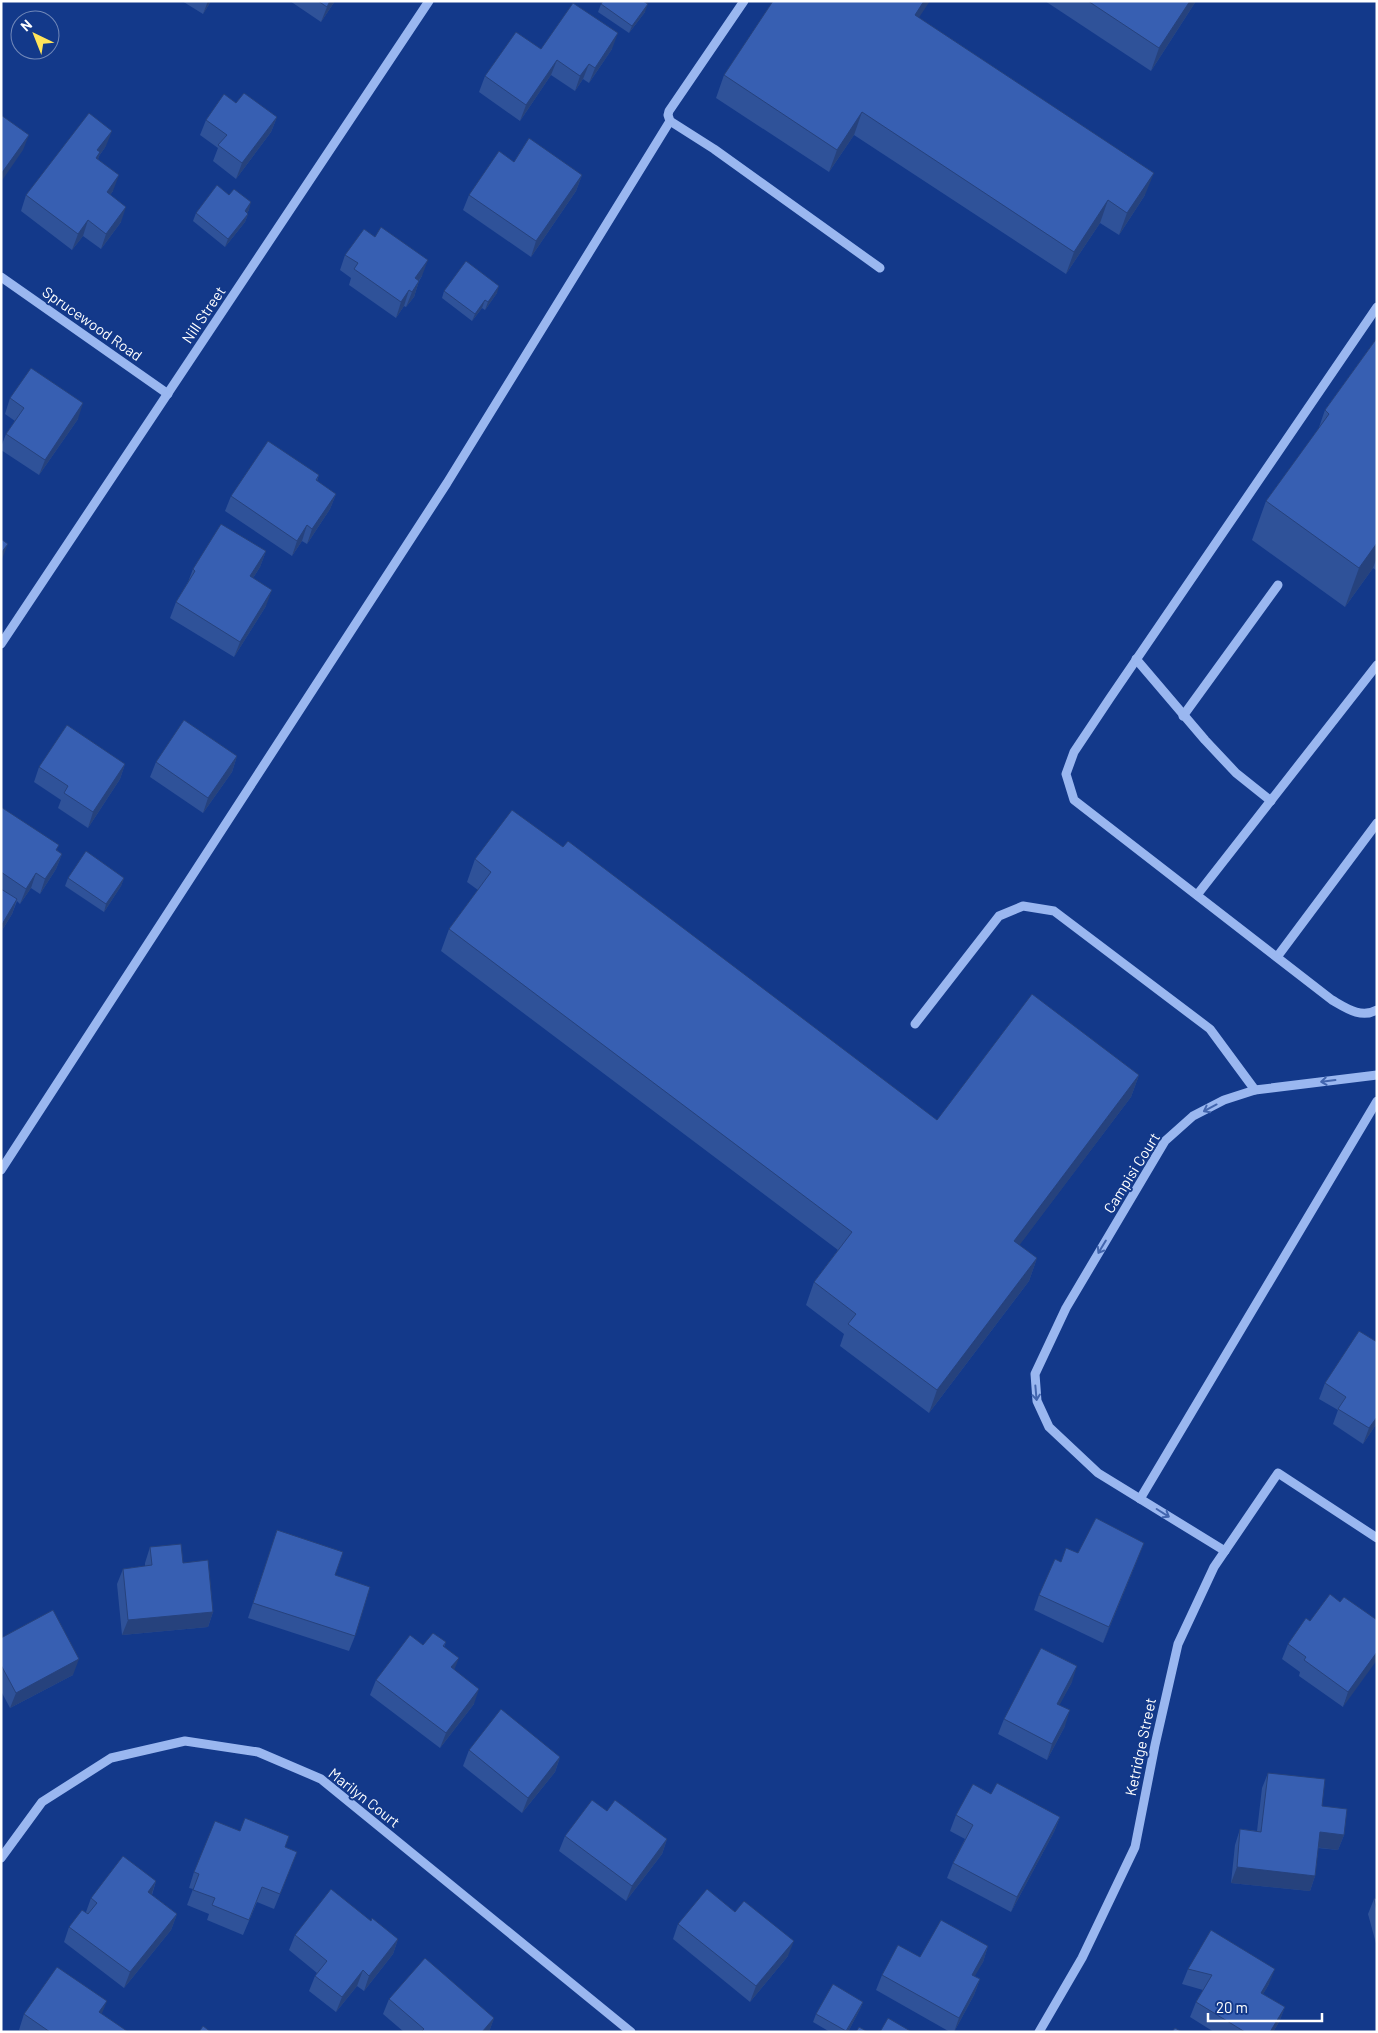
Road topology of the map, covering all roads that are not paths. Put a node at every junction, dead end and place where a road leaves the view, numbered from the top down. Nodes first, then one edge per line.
1 (428, 1) edge
2 (744, 1) edge
3 (670, 121) junction
4 (880, 268) dead end
5 (1, 277) edge
6 (1377, 307) edge
7 (168, 394) junction
8 (1278, 585) dead end
9 (1, 644) edge
10 (1136, 659) junction
11 (1377, 665) edge
12 (1183, 716) junction
13 (1271, 801) junction
14 (1377, 823) edge
15 (1197, 895) junction
16 (1277, 957) junction
17 (1377, 1010) edge
18 (915, 1024) dead end
19 (1377, 1076) edge
20 (1255, 1090) junction
21 (1377, 1101) edge
22 (1, 1170) edge
23 (1140, 1498) junction
24 (1377, 1538) edge
25 (1225, 1551) junction
26 (1, 1858) edge
27 (631, 2032) edge
28 (1039, 2032) edge

1 - 7 street, Nill Street
2 - 3 street
3 - 4 street
3 - 22 street
5 - 7 street, Sprucewood Road
6 - 10 street
7 - 9 street, Nill Street
8 - 12 street
10 - 12 street
10 - 15 street
11 - 13 street
12 - 13 street
13 - 15 street
14 - 16 street
15 - 16 street
16 - 17 street
18 - 20 street
19 -> 20 street, Campisi Court
20 -> 23 street, Campisi Court
21 - 23 street
23 -> 25 street, Campisi Court
24 - 25 street, Ketridge Street
25 - 28 street, Ketridge Street
26 - 27 street, Marilyn Court

